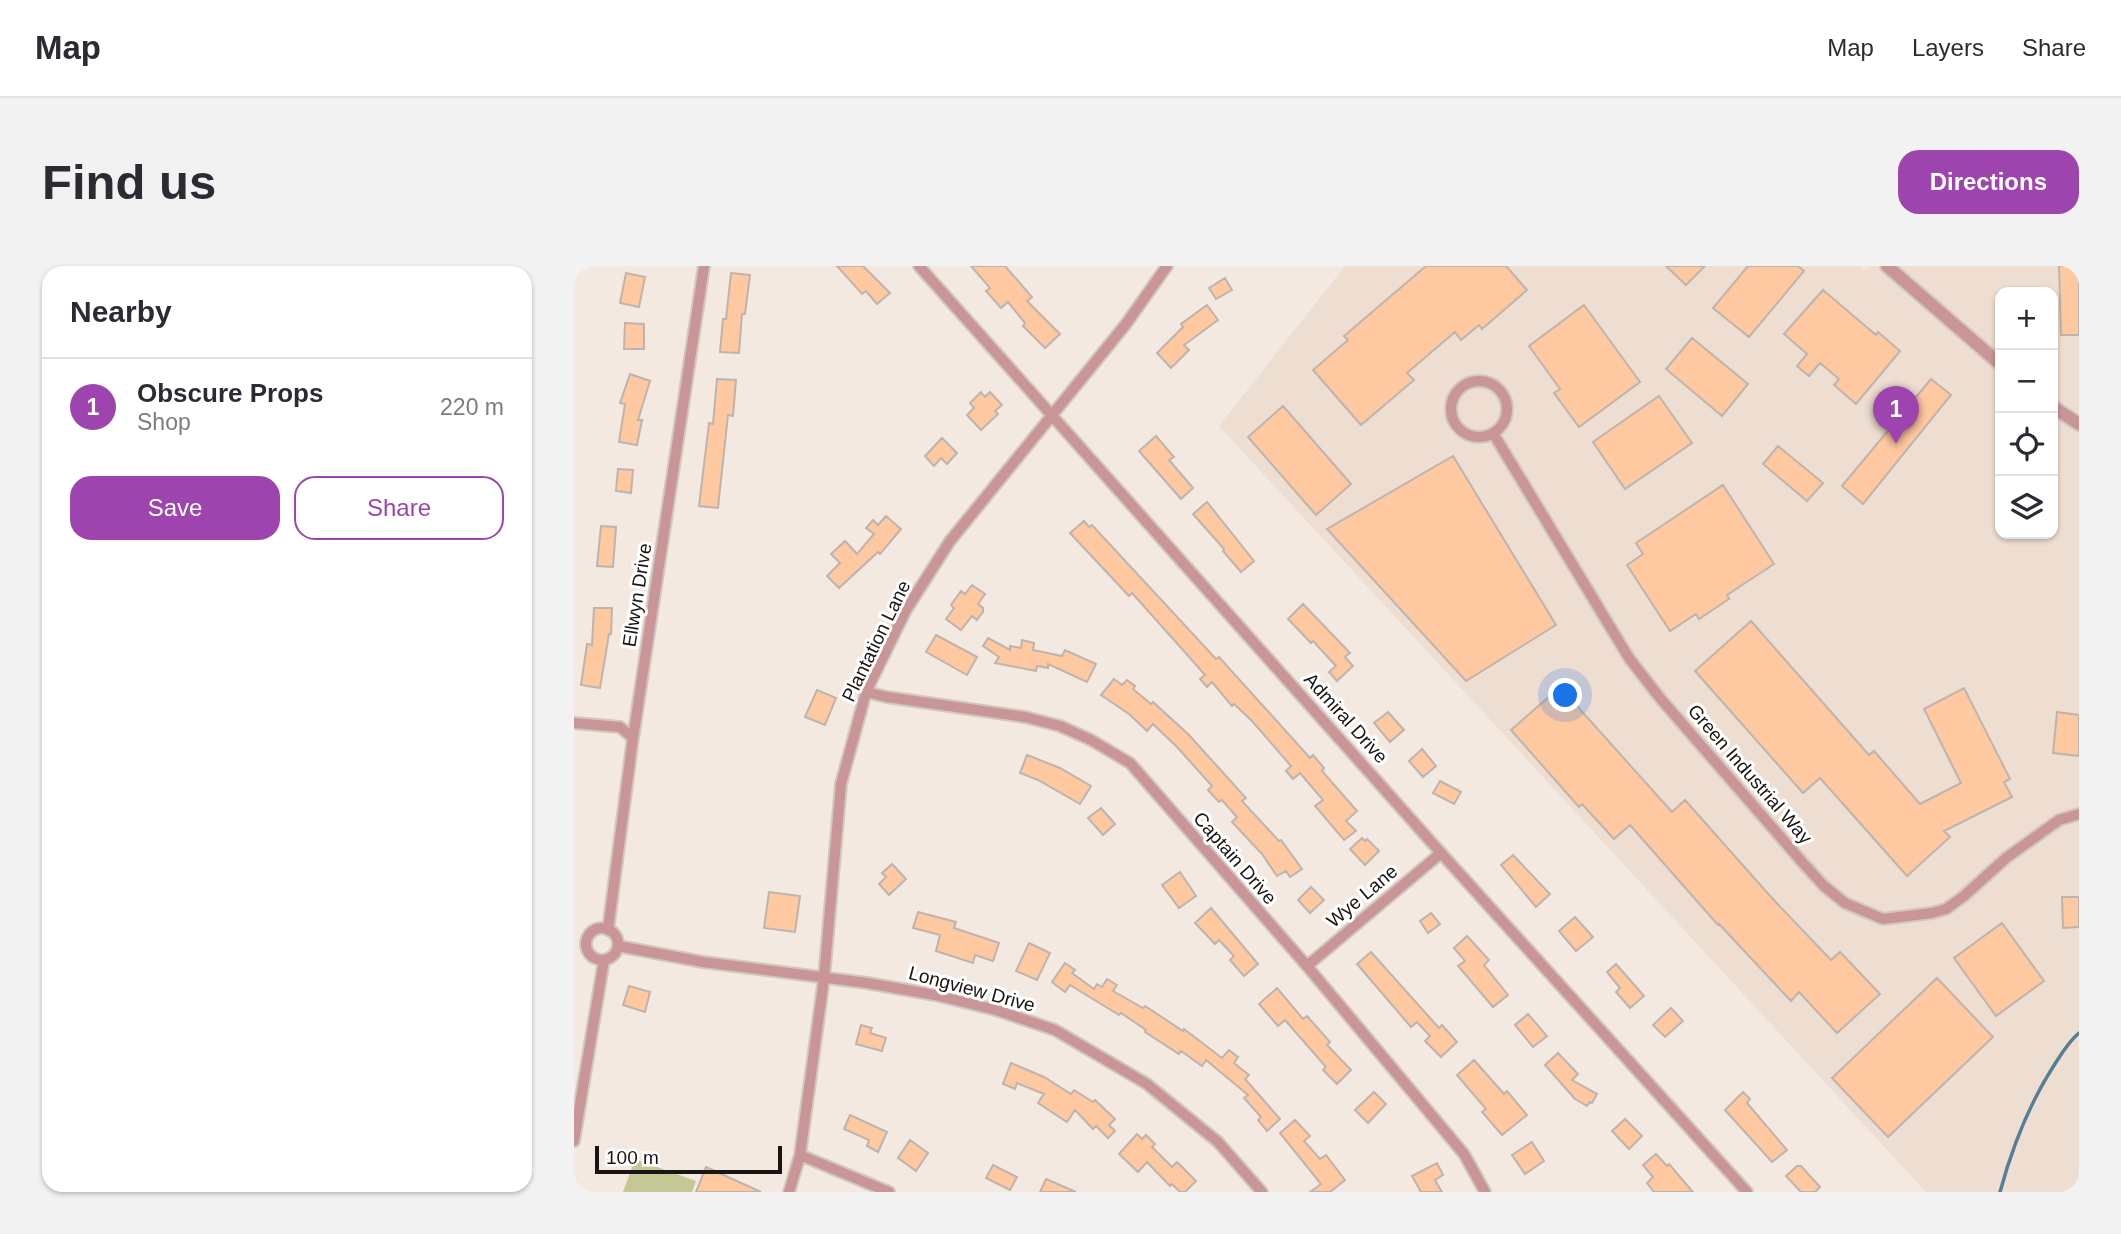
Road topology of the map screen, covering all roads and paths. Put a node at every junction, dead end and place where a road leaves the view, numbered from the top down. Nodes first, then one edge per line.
1 (704, 266) edge
2 (919, 266) edge
3 (1167, 266) edge
4 (1887, 266) edge
5 (1995, 360) edge
6 (2058, 410) edge
7 (1052, 415) junction
8 (2079, 424) edge
9 (1493, 433) junction
10 (866, 692) junction
11 (574, 723) edge
12 (633, 738) junction
13 (2079, 814) edge
14 (1441, 853) junction
15 (608, 930) junction
16 (574, 940) edge
17 (587, 942) junction
18 (618, 946) junction
19 (604, 960) junction
20 (1307, 967) junction
21 (824, 978) junction
22 (574, 1142) edge
23 (800, 1155) junction
24 (789, 1192) edge
25 (889, 1192) edge
26 (1262, 1192) edge
27 (1485, 1192) edge
28 (1747, 1192) edge

1 - 12 street, Ellwyn Drive
2 - 7 street, Admiral Drive
3 - 7 street, Plantation Lane
4 - 5 street
6 - 8 street
7 - 10 street, Plantation Lane
7 - 14 street, Admiral Drive
9 - 9 street
9 - 13 street, Green Industrial Way
10 - 20 street, Captain Drive
10 - 21 street, Plantation Lane
11 - 12 street
12 - 15 street, Ellwyn Drive
14 - 20 street, Wye Lane
14 - 28 street, Admiral Drive
15 - 17 street
15 - 18 street
16 - 17 street
17 - 19 street
18 - 19 street
18 - 21 street, Longview Drive
19 - 22 street
20 - 27 street, Captain Drive
21 - 23 street, Plantation Lane
21 - 26 street, Longview Drive
23 - 24 street, Plantation Lane
23 - 25 street

